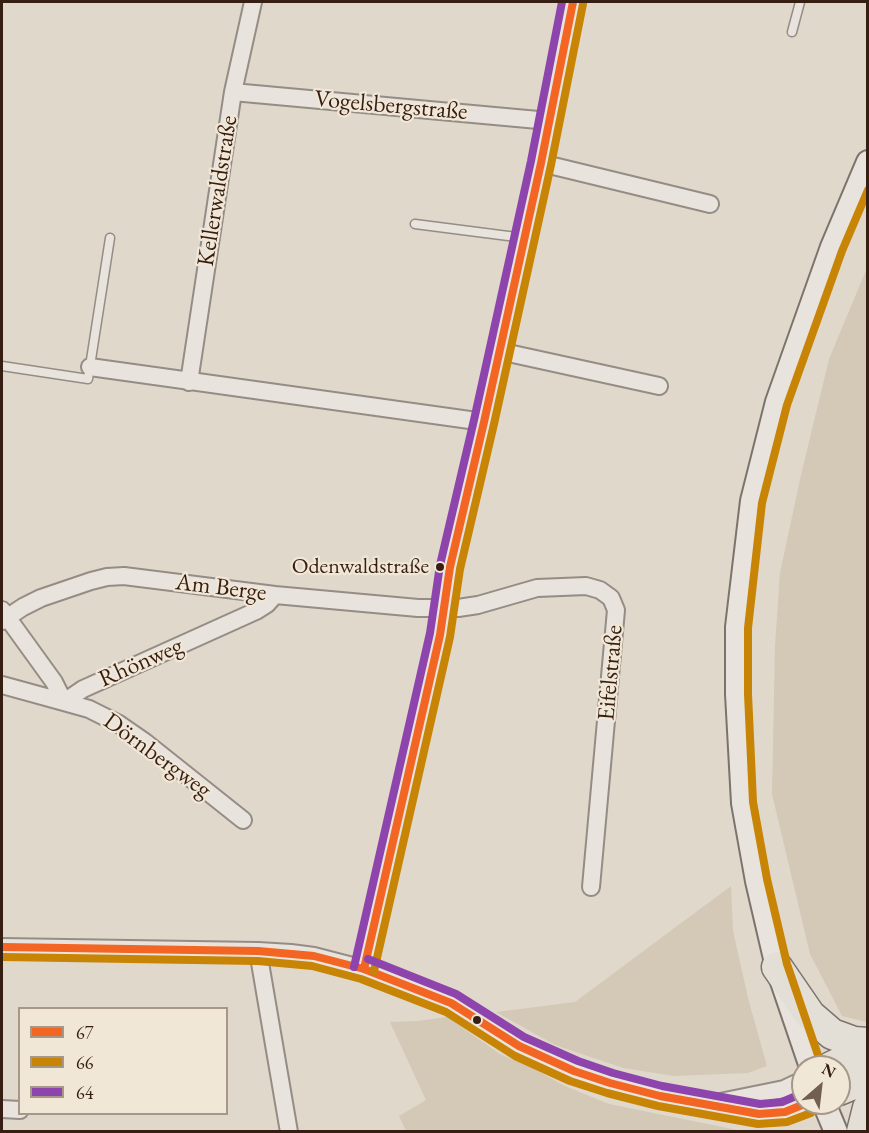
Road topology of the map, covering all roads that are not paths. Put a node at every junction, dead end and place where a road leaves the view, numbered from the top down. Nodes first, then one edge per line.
1 (253, 2) edge
2 (573, 2) edge
3 (800, 2) edge
4 (792, 32) dead end
5 (233, 92) junction
6 (549, 121) junction
7 (867, 162) edge
8 (541, 163) junction
9 (710, 204) dead end
10 (415, 224) dead end
11 (110, 238) dead end
12 (524, 238) junction
13 (499, 351) junction
14 (2, 366) edge
15 (90, 367) junction
16 (189, 382) junction
17 (660, 386) dead end
18 (484, 422) junction
19 (275, 596) junction
20 (443, 608) junction
21 (4, 615) edge
22 (2, 685) edge
23 (64, 702) junction
24 (243, 820) dead end
25 (591, 887) dead end
26 (2, 947) edge
27 (258, 951) junction
28 (777, 967) junction
29 (364, 969) junction
30 (867, 1043) edge
31 (867, 1049) edge
32 (808, 1055) edge
33 (851, 1057) edge
34 (867, 1078) edge
35 (851, 1085) edge
36 (791, 1086) edge
37 (709, 1104) junction
38 (867, 1108) edge
39 (2, 1109) edge
40 (18, 1110) edge
41 (791, 1110) edge
42 (829, 1115) edge
43 (289, 1131) edge
44 (836, 1131) edge
45 (862, 1131) edge

1 - 5 street, Kellerwaldstraße
2 - 6 street
3 - 4 lane
5 - 6 street, Vogelsbergstraße
5 - 16 street, Kellerwaldstraße
6 - 8 street
7 - 28 main road
8 - 9 street
8 - 12 street
10 - 12 lane
11 - 15 lane
12 - 13 street
13 - 17 street
13 - 18 street
14 - 15 lane
15 - 16 street
16 - 18 street
18 - 20 street
19 - 20 street, Am Berge
19 - 21 street, Am Berge
19 - 23 street, Rhönweg
20 - 25 street, Eifelstraße
20 - 29 street
21 - 23 street, Am Berge
22 - 23 street
23 - 24 street, Dörnbergweg
26 - 27 street
27 - 29 street
27 - 43 street
28 - 30 highway
28 - 32 main road
29 - 37 street
31 - 33 highway
34 - 35 highway
36 - 37 street
37 - 41 street
38 - 45 highway
39 - 40 street
42 - 44 main road

